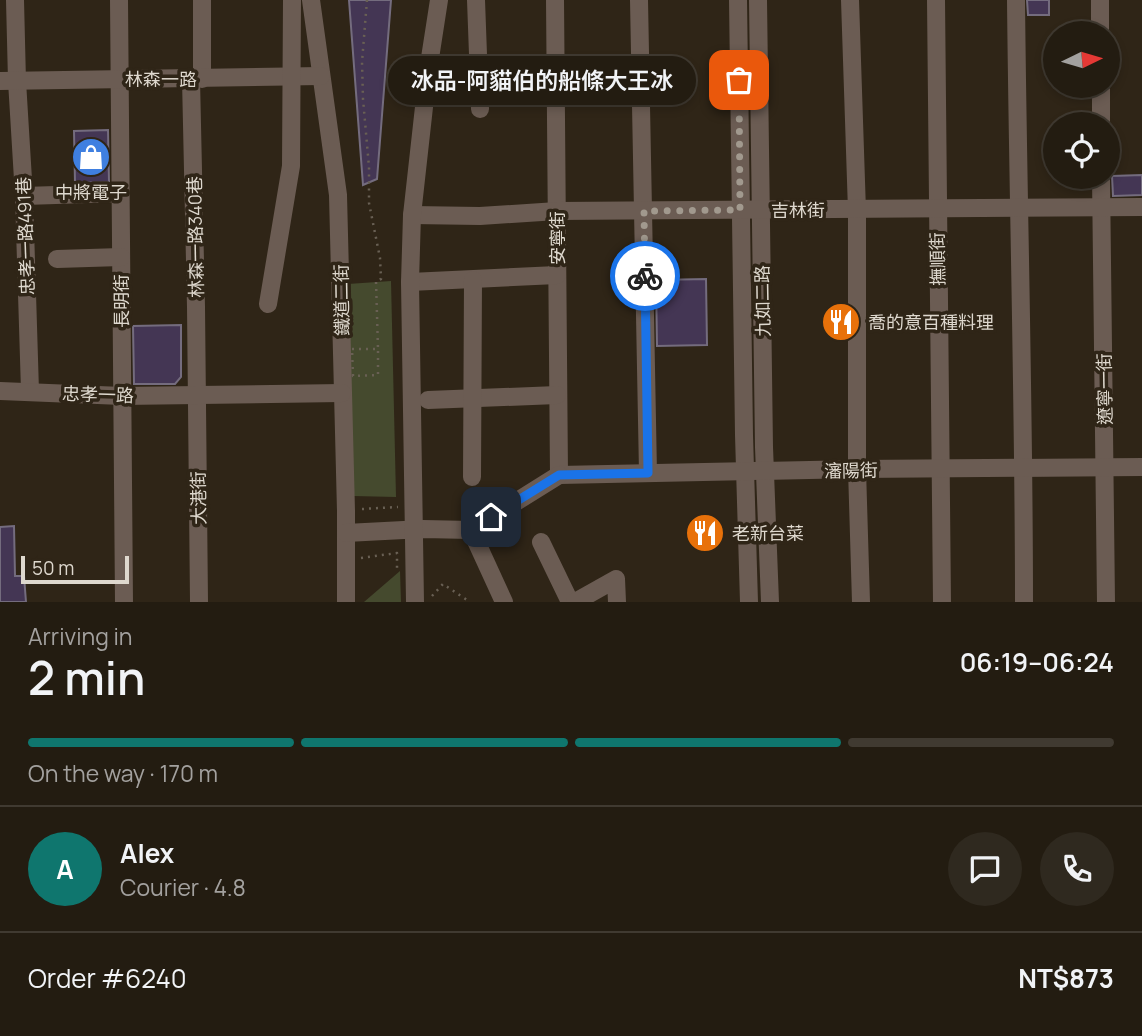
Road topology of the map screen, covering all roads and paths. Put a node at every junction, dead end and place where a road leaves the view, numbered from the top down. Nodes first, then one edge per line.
1 (15, 0) edge
2 (119, 0) edge
3 (202, 0) edge
4 (292, 0) edge
5 (311, 0) edge
6 (367, 0) edge
7 (439, 0) edge
8 (476, 0) edge
9 (555, 0) edge
10 (639, 0) edge
11 (738, 0) edge
12 (758, 0) edge
13 (850, 0) edge
14 (936, 0) edge
15 (1016, 0) edge
16 (1100, 0) edge
17 (1100, 21) edge
18 (321, 76) junction
19 (292, 78) junction
20 (197, 79) junction
21 (120, 80) junction
22 (8, 81) edge
23 (480, 109) dead end
24 (1101, 189) edge
25 (120, 193) junction
26 (24, 196) junction
27 (1142, 207) edge
28 (1102, 208) junction
29 (1018, 209) junction
30 (740, 210) junction
31 (760, 210) junction
32 (937, 210) junction
33 (557, 211) junction
34 (644, 211) junction
35 (857, 211) junction
36 (412, 215) junction
37 (121, 257) junction
38 (57, 259) dead end
39 (557, 275) junction
40 (472, 281) junction
41 (410, 282) junction
42 (268, 304) dead end
43 (378, 349) junction
44 (30, 390) junction
45 (0, 391) edge
46 (342, 393) junction
47 (197, 395) junction
48 (122, 396) junction
49 (557, 396) junction
50 (472, 398) junction
51 (428, 400) dead end
52 (1142, 467) edge
53 (1104, 468) junction
54 (857, 469) junction
55 (1024, 469) junction
56 (940, 470) junction
57 (746, 472) junction
58 (765, 472) junction
59 (648, 473) junction
60 (559, 475) junction
61 (472, 477) dead end
62 (399, 507) dead end
63 (362, 509) dead end
64 (413, 530) junction
65 (471, 530) junction
66 (346, 533) junction
67 (541, 542) dead end
68 (361, 558) dead end
69 (397, 578) dead end
70 (124, 602) edge
71 (199, 602) edge
72 (345, 602) edge
73 (415, 602) edge
74 (427, 602) edge
75 (470, 602) edge
76 (504, 602) edge
77 (572, 602) edge
78 (617, 602) edge
79 (749, 602) edge
80 (769, 602) edge
81 (861, 602) edge
82 (942, 602) edge
83 (1024, 602) edge
84 (1106, 602) edge

1 - 22 street, 忠孝一路491巷
2 - 21 street, 長明街
3 - 20 street, 林森一路340巷
4 - 19 street
5 - 18 street, 鐵道二街
6 - 43 path
7 - 36 street
8 - 23 street
9 - 33 street, 安寧街
10 - 34 street
11 - 30 street, 九如二路
12 - 31 street, 九如二路
13 - 35 street
14 - 32 street, 撫順街
15 - 29 street
16 - 17 street
18 - 19 street, 林森一路
18 - 46 street, 鐵道二街
19 - 20 street, 林森一路
19 - 42 street
20 - 21 street, 林森一路
20 - 47 street, 林森一路340巷
21 - 22 street, 林森一路
21 - 25 street, 長明街
22 - 26 street, 忠孝一路491巷
24 - 28 street, 遼寧一街
25 - 26 street
25 - 37 street, 長明街
26 - 44 street, 忠孝一路491巷
27 - 28 street, 吉林街
28 - 29 street, 吉林街
28 - 53 street, 遼寧一街
29 - 32 street, 吉林街
29 - 55 street
30 - 31 street, 吉林街
30 - 34 street, 吉林街
30 - 57 street, 九如二路
31 - 35 street, 吉林街
31 - 58 street, 九如二路
32 - 35 street, 吉林街
32 - 56 street, 撫順街
33 - 34 street, 吉林街
33 - 36 street, 吉林街
33 - 39 street, 安寧街
34 - 59 street
35 - 54 street
36 - 41 street
37 - 38 street
37 - 48 street, 長明街
39 - 40 street
39 - 49 street, 安寧街
40 - 41 street
40 - 50 street
41 - 64 street
43 - 43 path
44 - 45 street, 忠孝一路
44 - 48 street, 忠孝一路
46 - 47 street, 忠孝一路
46 - 66 street, 鐵道二街
47 - 48 street, 忠孝一路
47 - 71 street, 大港街
48 - 70 street, 長明街
49 - 50 street
49 - 60 street, 安寧街
50 - 51 street
50 - 61 street
52 - 53 street, 瀋陽街
53 - 55 street, 瀋陽街
53 - 84 street, 遼寧一街
54 - 56 street, 瀋陽街
54 - 58 street, 瀋陽街
54 - 81 street
55 - 56 street, 瀋陽街
55 - 83 street
56 - 82 street, 撫順街
57 - 58 street, 瀋陽街
57 - 59 street, 瀋陽街
57 - 79 street, 九如二路
58 - 80 street, 九如二路
59 - 60 street, 瀋陽街
60 - 65 street
62 - 63 path
64 - 65 street
64 - 66 street
64 - 73 street
65 - 76 street
66 - 72 street, 鐵道二街
67 - 77 street
68 - 69 path
74 - 75 path
77 - 78 street

